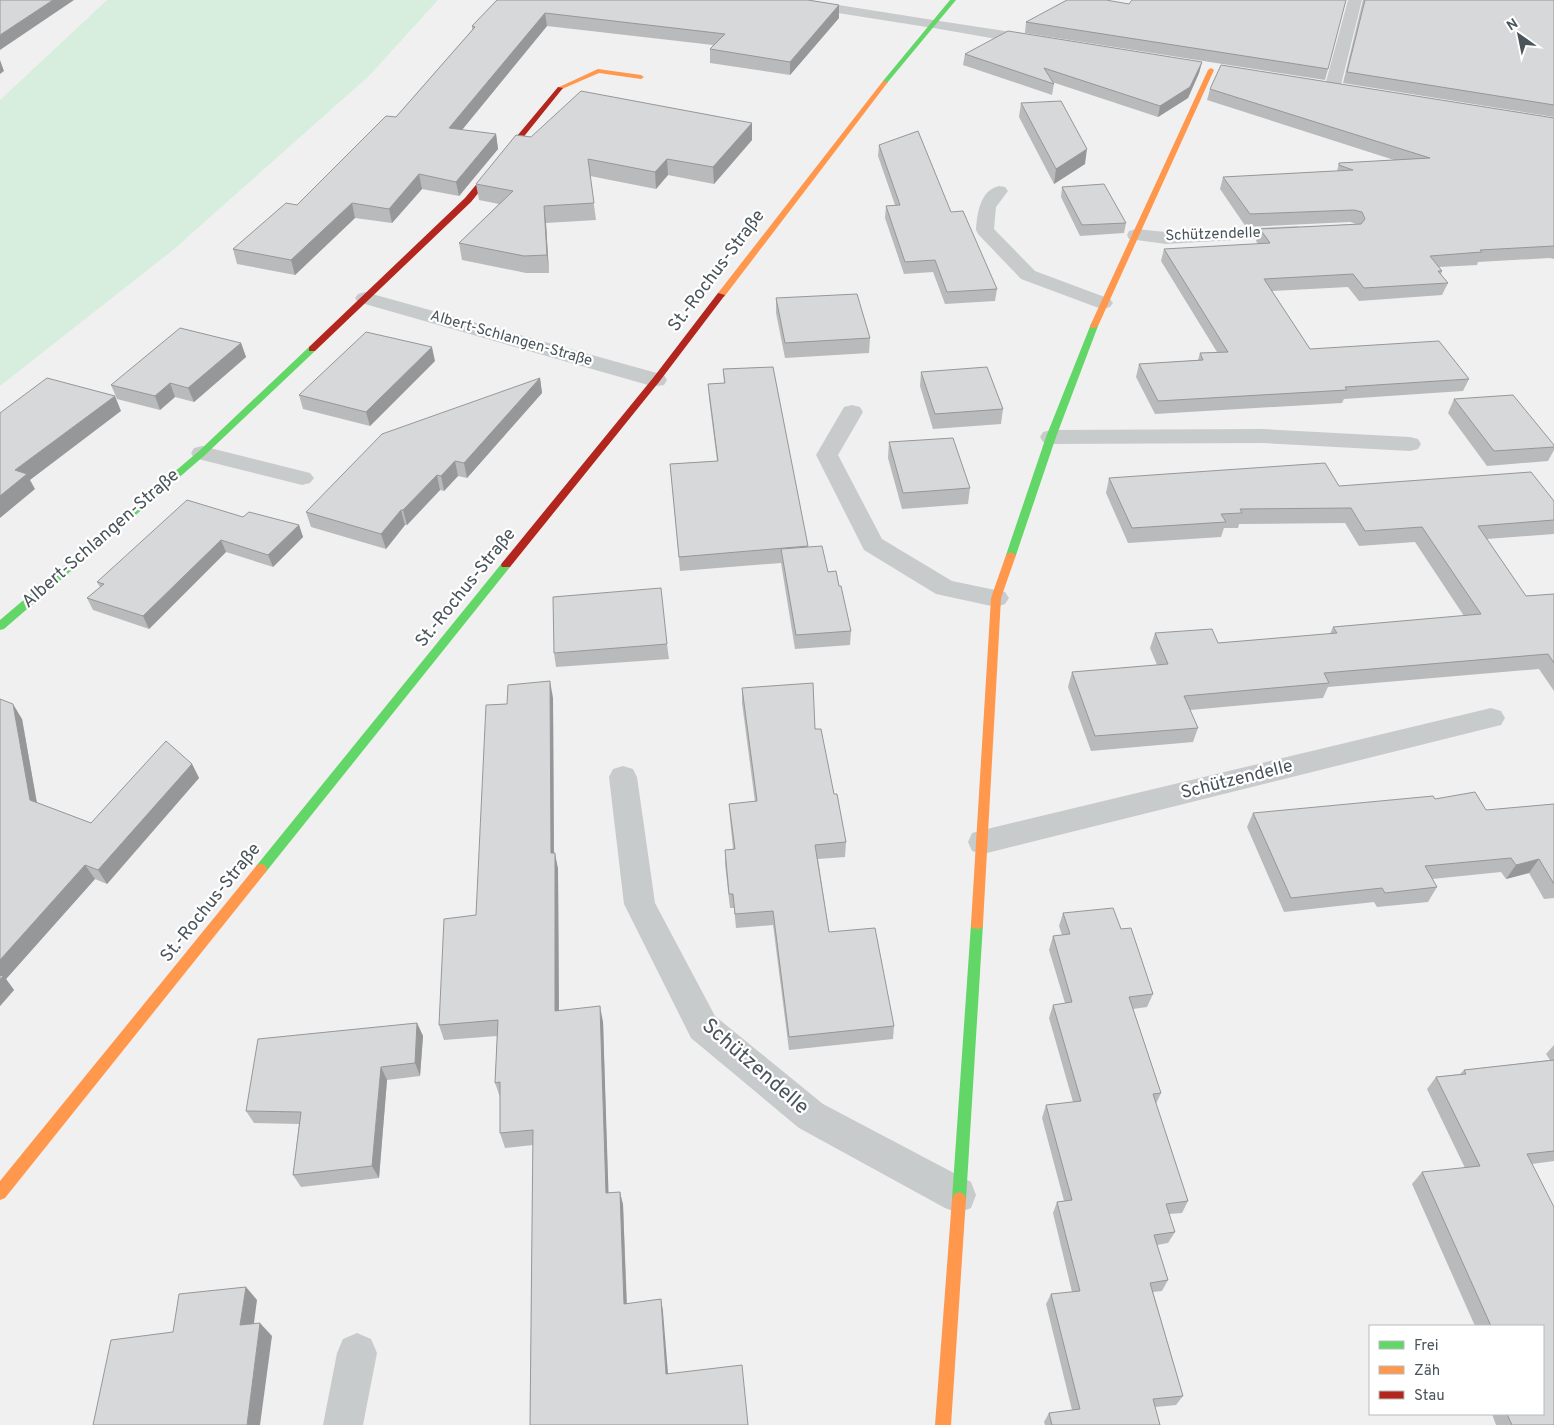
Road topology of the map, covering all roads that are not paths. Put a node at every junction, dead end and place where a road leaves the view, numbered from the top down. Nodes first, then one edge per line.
1 (781, 0) edge
2 (953, 0) edge
3 (1355, 0) edge
4 (933, 24) junction
5 (1048, 44) edge
6 (1192, 67) edge
7 (1212, 70) junction
8 (1230, 73) edge
9 (641, 77) dead end
10 (1314, 86) edge
11 (1332, 89) junction
12 (1352, 92) edge
13 (998, 191) dead end
14 (1312, 232) edge
15 (1136, 235) junction
16 (365, 298) junction
17 (1103, 303) junction
18 (656, 380) junction
19 (852, 412) dead end
20 (1051, 437) junction
21 (1410, 444) dead end
22 (202, 453) junction
23 (302, 478) dead end
24 (996, 598) junction
25 (0, 626) edge
26 (1491, 718) dead end
27 (622, 778) dead end
28 (984, 842) junction
29 (0, 1193) edge
30 (958, 1195) junction
31 (357, 1353) dead end
32 (343, 1425) edge
33 (943, 1425) edge

1 - 4 lane
2 - 4 street, St.-Rochus-Straße
3 - 11 street
4 - 5 street
4 - 18 street, St.-Rochus-Straße
6 - 7 street
7 - 8 street
7 - 15 street, Schützendelle
9 - 16 street, Albert-Schlangen-Straße
10 - 11 street
11 - 12 street
13 - 17 street
14 - 15 street, Schützendelle
15 - 17 street, Schützendelle
16 - 18 street, Albert-Schlangen-Straße
16 - 22 street, Albert-Schlangen-Straße
17 - 20 street, Schützendelle
18 - 29 street, St.-Rochus-Straße
19 - 24 street
20 - 21 street
20 - 24 street, Schützendelle
22 - 23 street
22 - 25 street, Albert-Schlangen-Straße
24 - 28 street, Schützendelle
26 - 28 street, Schützendelle
27 - 30 street, Schützendelle
28 - 30 street, Schützendelle
30 - 33 street, Schützendelle
31 - 32 street

